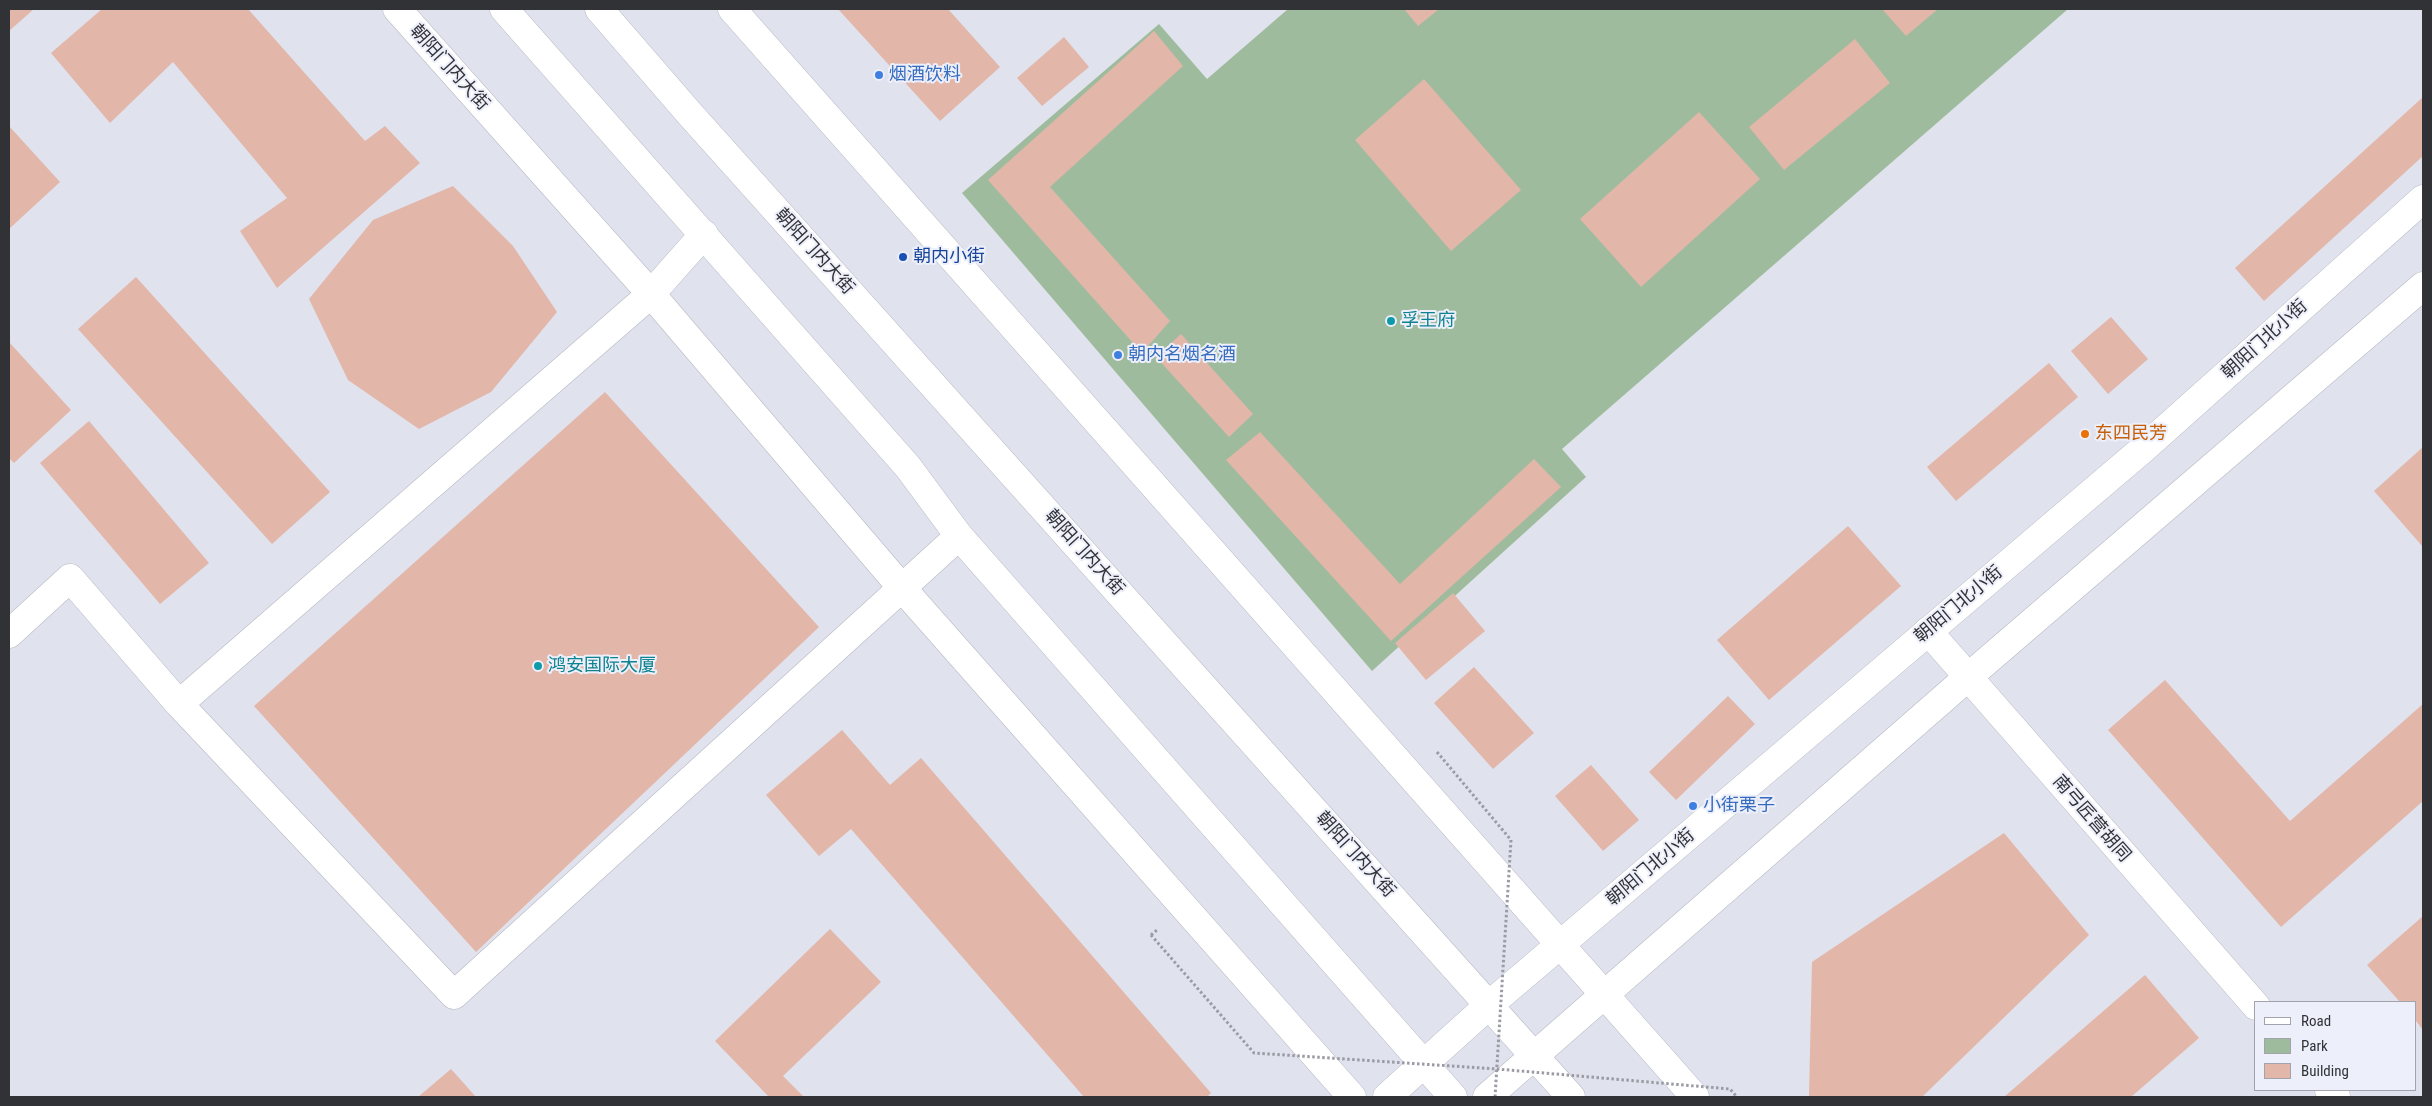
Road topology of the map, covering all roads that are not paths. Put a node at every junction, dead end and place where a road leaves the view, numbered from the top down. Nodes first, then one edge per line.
1 (397, 9) edge
2 (504, 9) edge
3 (599, 9) edge
4 (732, 9) edge
5 (2423, 199) edge
6 (704, 234) junction
7 (2423, 286) edge
8 (651, 294) junction
9 (959, 536) junction
10 (902, 588) junction
11 (1928, 631) junction
12 (9, 634) edge
13 (1967, 678) junction
14 (179, 704) junction
15 (1561, 944) junction
16 (1606, 995) junction
17 (2254, 1004) edge
18 (1489, 1005) junction
19 (1534, 1056) junction
20 (1424, 1063) junction
21 (1352, 1097) edge
22 (1387, 1097) edge
23 (1453, 1097) edge
24 (1487, 1097) edge
25 (1571, 1097) edge
26 (1695, 1097) edge

1 - 8 main road, 朝阳门内大街
2 - 6 main road
3 - 18 main road, 朝阳门内大街
4 - 15 main road
5 - 11 main road, 朝阳门北小街
6 - 8 main road
6 - 9 main road
7 - 13 main road
8 - 10 main road, 朝阳门内大街
8 - 14 main road
9 - 10 main road
9 - 20 main road
10 - 14 main road
10 - 21 main road, 朝阳门内大街
11 - 13 main road, 南弓匠营胡同
11 - 15 main road, 朝阳门北小街
12 - 14 main road
13 - 16 main road
13 - 17 main road, 南弓匠营胡同
15 - 16 main road
15 - 18 main road, 朝阳门北小街
16 - 19 main road
16 - 26 main road
18 - 19 main road, 朝阳门内大街
18 - 20 main road, 朝阳门北小街
19 - 24 main road
19 - 25 main road, 朝阳门内大街
20 - 22 main road, 朝阳门北小街
20 - 23 main road

